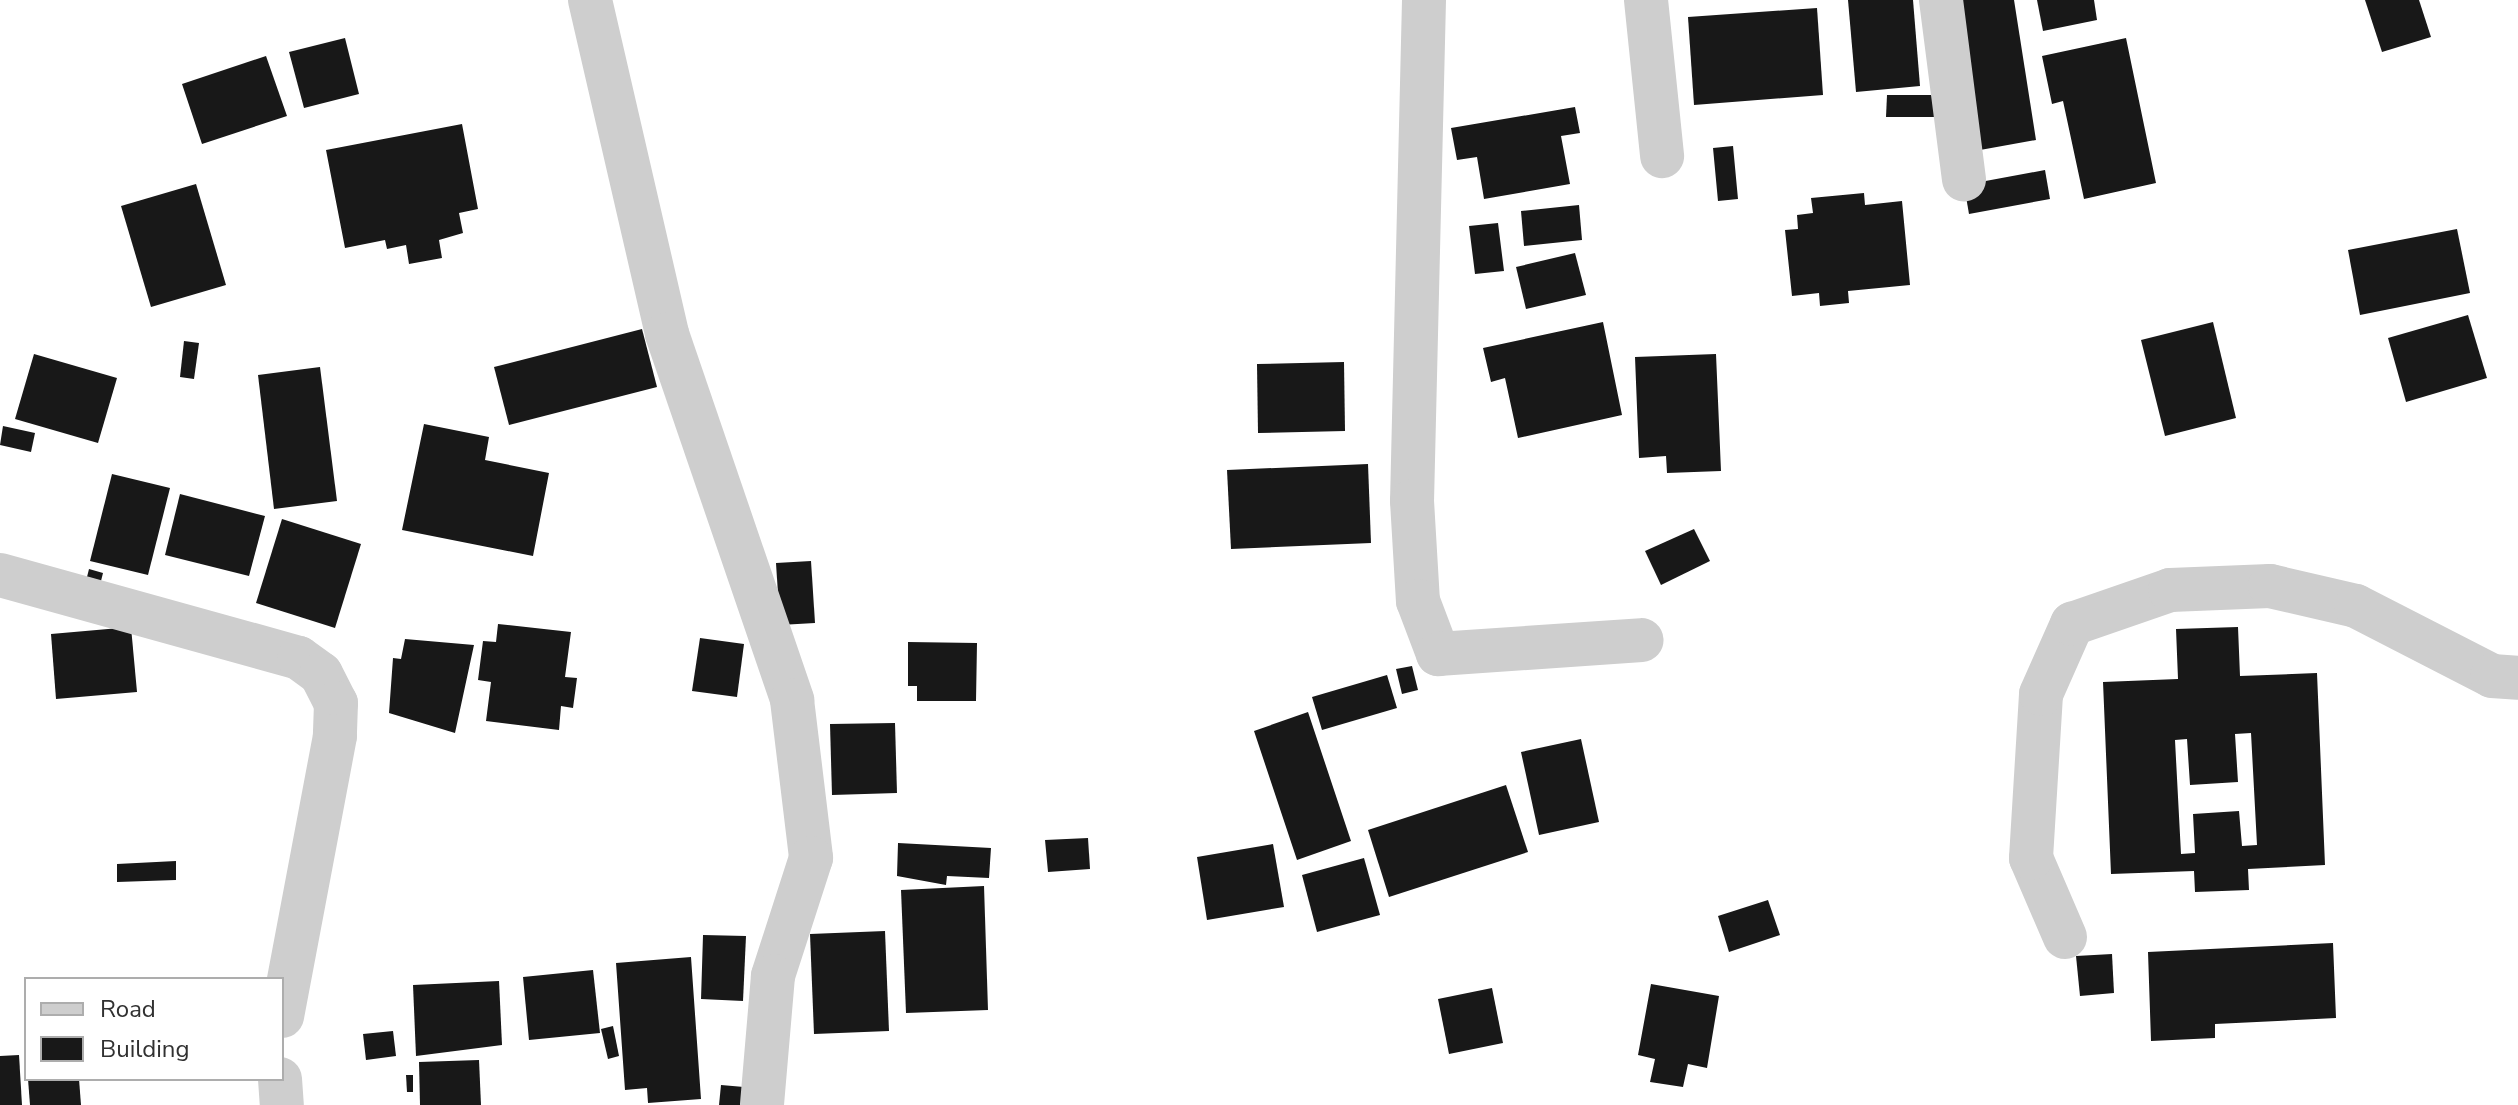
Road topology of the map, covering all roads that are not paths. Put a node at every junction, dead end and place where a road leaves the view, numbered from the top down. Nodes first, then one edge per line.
1 (590, 0) edge
2 (1424, 0) edge
3 (1646, 0) edge
4 (1941, 0) edge
5 (1662, 156) dead end
6 (1964, 180) dead end
7 (0, 575) edge
8 (1642, 640) dead end
9 (2518, 678) edge
10 (2065, 937) dead end
11 (284, 1005) edge
12 (280, 1081) edge
13 (282, 1105) edge
14 (762, 1105) edge

1 - 14 street
2 - 8 street
3 - 5 street
4 - 6 street
7 - 11 street
9 - 10 street
12 - 13 street

